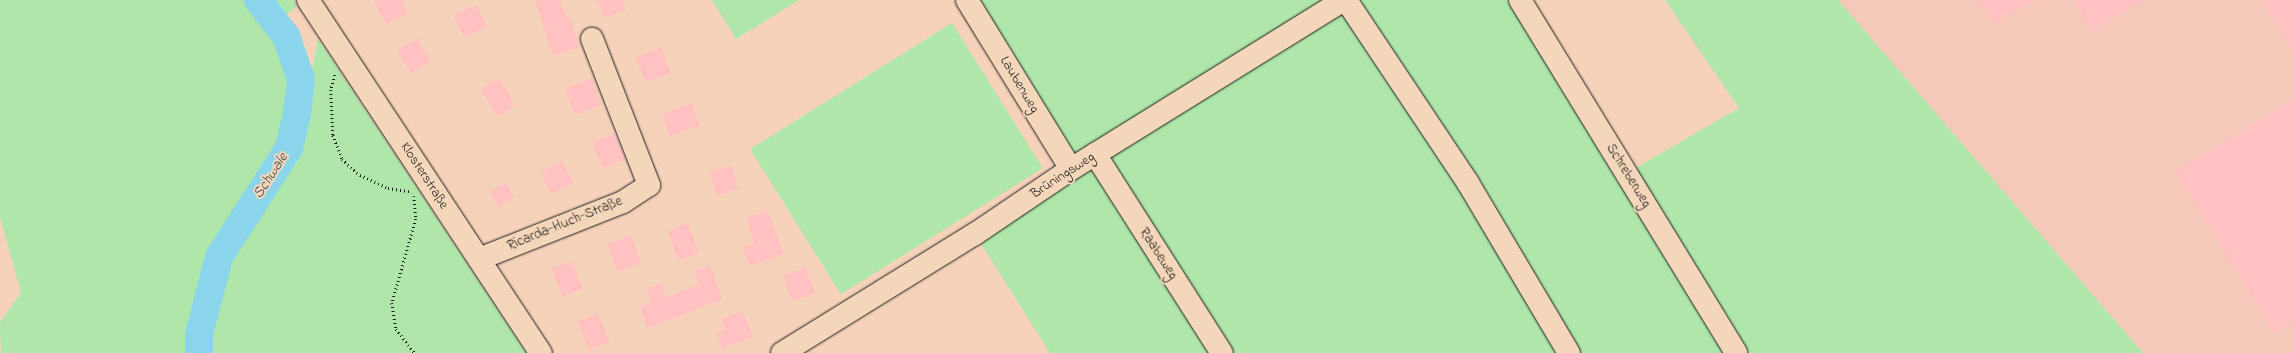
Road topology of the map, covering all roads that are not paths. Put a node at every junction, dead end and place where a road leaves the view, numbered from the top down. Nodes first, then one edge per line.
1 (308, 0) edge
2 (967, 0) edge
3 (1345, 0) edge
4 (1520, 0) edge
5 (1538, 0) edge
6 (592, 39) dead end
7 (1598, 103) dead end
8 (1095, 154) junction
9 (1071, 169) junction
10 (479, 259) junction
11 (796, 351) edge
12 (541, 353) edge
13 (1222, 353) edge
14 (1569, 353) edge
15 (1736, 353) edge

1 - 10 street, Klosterstraße
2 - 9 street, Laubenweg
3 - 8 street, Brüningsweg
3 - 14 street
4 - 15 street, Schreberweg
5 - 7 street
6 - 10 street, Ricarda-Huch-Straße
8 - 9 street, Brüningsweg
8 - 13 street, Raabeweg
9 - 11 street, Brüningsweg
10 - 12 street, Klosterstraße

